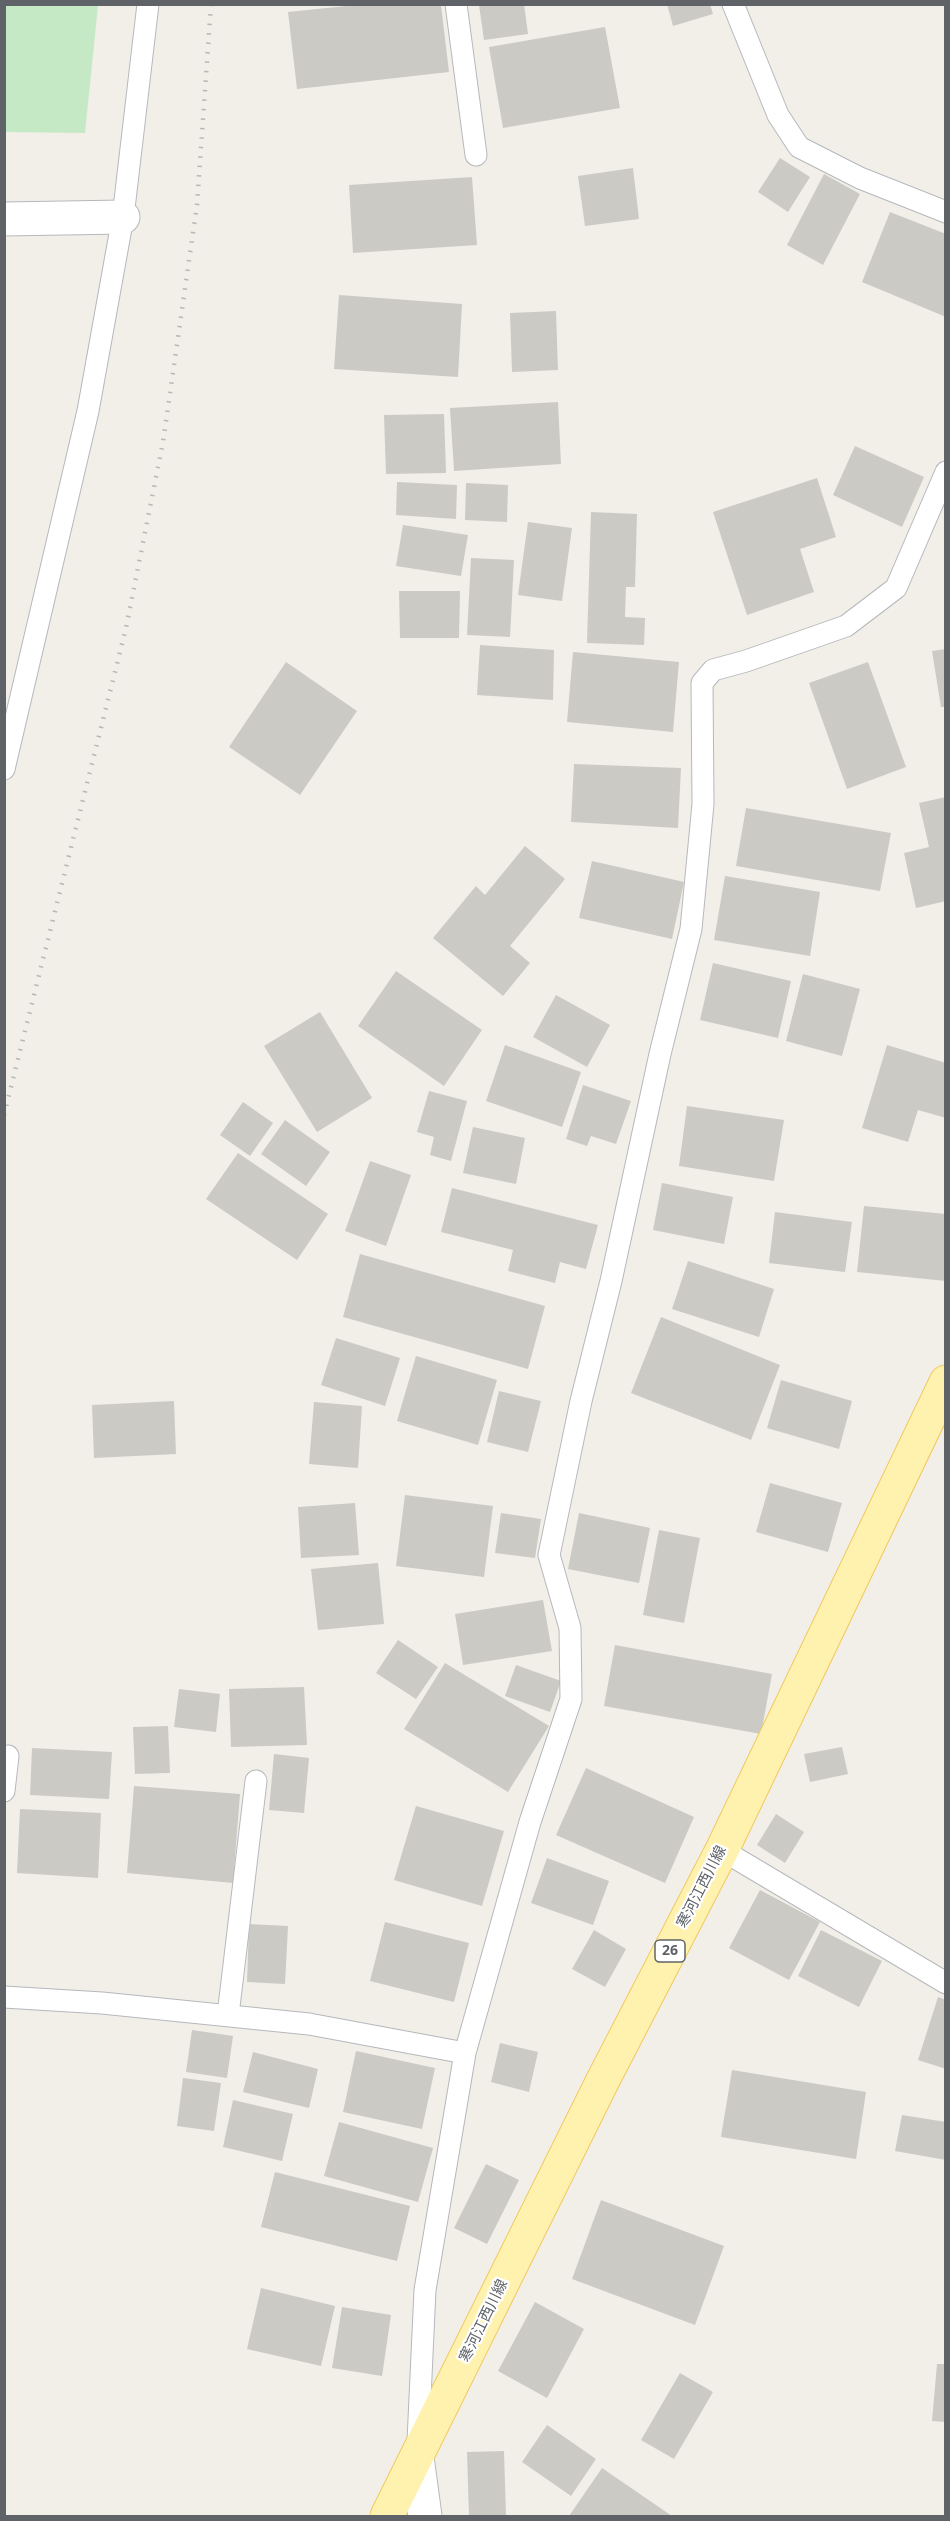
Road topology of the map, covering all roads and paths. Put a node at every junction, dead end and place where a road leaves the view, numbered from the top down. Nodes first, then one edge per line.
1 (148, 4) edge
2 (456, 4) edge
3 (733, 4) edge
4 (476, 155) dead end
5 (945, 212) edge
6 (123, 217) junction
7 (4, 219) edge
8 (945, 472) edge
9 (4, 769) edge
10 (945, 1382) edge
11 (9, 1756) dead end
12 (256, 1782) dead end
13 (4, 1791) edge
14 (722, 1850) junction
15 (945, 1983) edge
16 (4, 1997) edge
17 (228, 2015) junction
18 (465, 2053) junction
19 (417, 2457) junction
20 (387, 2517) edge
21 (425, 2517) edge

1 - 6 lane
2 - 4 lane
3 - 5 lane
6 - 7 street
6 - 9 lane
8 - 18 lane
10 - 14 main road, 寒河江西川線 / 26
11 - 13 lane
12 - 17 lane
14 - 15 lane
14 - 19 main road, 寒河江西川線 / 26
16 - 17 lane
17 - 18 lane
18 - 19 lane
19 - 20 main road, 寒河江西川線 / 26
19 - 21 street

